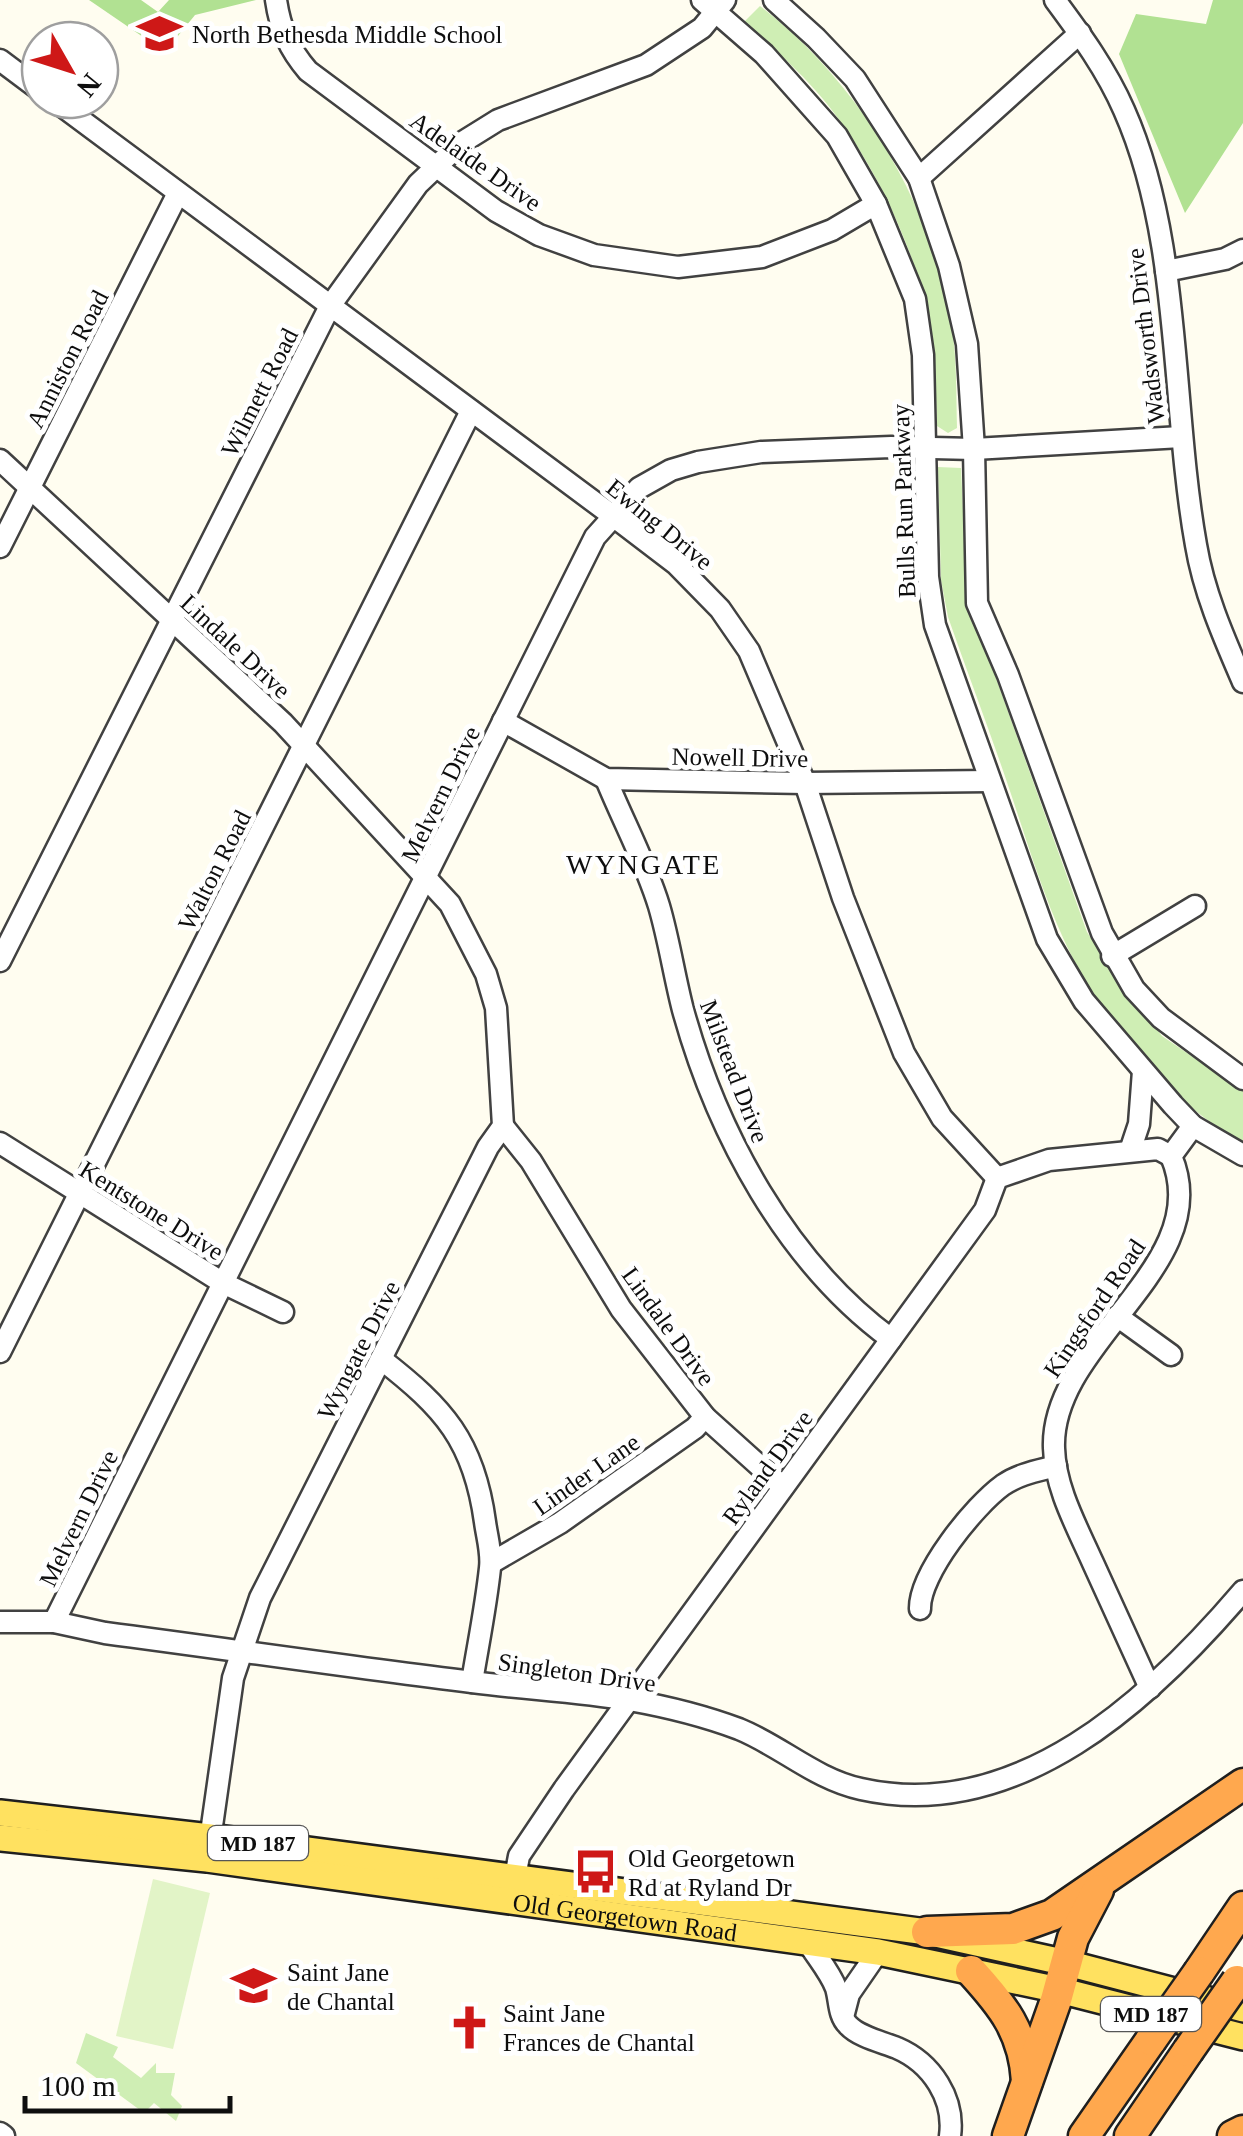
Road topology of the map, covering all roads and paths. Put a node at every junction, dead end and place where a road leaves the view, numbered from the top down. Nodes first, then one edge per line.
1 (276, 0) edge
2 (774, 0) edge
3 (1055, 0) edge
4 (714, 4) edge
5 (1080, 33) junction
6 (81, 120) edge
7 (436, 166) junction
8 (918, 178) junction
9 (178, 193) junction
10 (876, 204) junction
11 (1243, 250) edge
12 (1166, 271) junction
13 (330, 306) junction
14 (472, 411) junction
15 (1181, 437) junction
16 (925, 448) junction
17 (974, 449) junction
18 (0, 460) edge
19 (30, 487) junction
20 (613, 516) junction
21 (0, 547) edge
22 (172, 620) junction
23 (1243, 682) edge
24 (503, 722) junction
25 (304, 747) junction
26 (606, 779) junction
27 (990, 782) junction
28 (806, 783) junction
29 (426, 880) junction
30 (1195, 906) dead end
31 (1112, 956) junction
32 (0, 961) edge
33 (1143, 1071) junction
34 (1243, 1079) edge
35 (504, 1126) junction
36 (1193, 1126) junction
37 (0, 1143) edge
38 (1130, 1152) junction
39 (1243, 1155) edge
40 (1170, 1156) junction
41 (997, 1178) junction
42 (79, 1195) junction
43 (222, 1283) junction
44 (283, 1312) dead end
45 (1118, 1316) junction
46 (891, 1339) junction
47 (0, 1352) edge
48 (1170, 1355) dead end
49 (382, 1359) junction
50 (705, 1417) junction
51 (1056, 1466) junction
52 (783, 1487) junction
53 (491, 1564) junction
54 (1243, 1591) edge
55 (920, 1609) dead end
56 (0, 1622) edge
57 (54, 1622) junction
58 (241, 1651) junction
59 (472, 1682) junction
60 (1150, 1688) junction
61 (630, 1700) junction
62 (1243, 1784) edge
63 (0, 1813) edge
64 (0, 1838) edge
65 (208, 1848) junction
66 (1102, 1883) junction
67 (513, 1889) junction
68 (1243, 1907) edge
69 (928, 1932) junction
70 (807, 1942) junction
71 (878, 1952) junction
72 (971, 1971) junction
73 (1063, 1977) junction
74 (1241, 1987) edge
75 (843, 2019) junction
76 (1243, 2038) edge
77 (1027, 2086) junction
78 (1243, 2132) edge
79 (950, 2136) edge
80 (1008, 2136) edge
81 (1084, 2136) edge
82 (1130, 2136) edge
83 (1233, 2136) edge

1 - 7 street, Adelaide Drive
2 - 8 street
3 - 5 street, Wadsworth Drive
4 - 7 street, Wilmett Road
4 - 10 street, Bulls Run Parkway
5 - 8 street
5 - 12 street, Wadsworth Drive
6 - 9 street, Ewing Drive
7 - 10 street, Adelaide Drive
7 - 13 street, Wilmett Road
8 - 17 street
9 - 13 street, Ewing Drive
9 - 19 street, Anniston Road
10 - 16 street, Bulls Run Parkway
11 - 12 street
12 - 15 street, Wadsworth Drive
13 - 14 street, Ewing Drive
13 - 22 street, Wilmett Road
14 - 20 street, Ewing Drive
14 - 25 street, Walton Road
15 - 17 street, Melvern Drive
15 - 23 street, Wadsworth Drive
16 - 17 street, Melvern Drive
16 - 20 street, Melvern Drive
16 - 27 street, Bulls Run Parkway
17 - 31 street
18 - 19 street, Lindale Drive
19 - 21 street, Anniston Road
19 - 22 street, Lindale Drive
20 - 24 street, Melvern Drive
20 - 28 street, Ewing Drive
22 - 25 street, Lindale Drive
22 - 32 street, Wilmett Road
24 - 26 street, Nowell Drive
24 - 29 street, Melvern Drive
25 - 29 street, Lindale Drive
25 - 42 street, Walton Road
26 - 28 street, Nowell Drive
26 - 46 street, Milstead Drive
27 - 28 street, Nowell Drive
27 - 33 street, Bulls Run Parkway
28 - 41 street, Ewing Drive
29 - 35 street
29 - 43 street, Melvern Drive
30 - 31 street
31 - 34 street
33 - 36 street, Bulls Run Parkway
33 - 38 street
35 - 49 street, Wyngate Drive
35 - 50 street, Lindale Drive
36 - 39 street, Bulls Run Parkway
36 - 40 street
37 - 42 street, Kentstone Drive
38 - 40 street
38 - 41 street
40 - 45 street, Kingsford Road
41 - 46 street, Ryland Drive
42 - 43 street, Kentstone Drive
42 - 47 street, Walton Road
43 - 44 street, Kentstone Drive
43 - 57 street, Melvern Drive
45 - 48 street
45 - 51 street, Kingsford Road
46 - 52 street, Ryland Drive
49 - 53 street
49 - 58 street, Wyngate Drive
50 - 52 street, Lindale Drive
50 - 53 street, Linder Lane
51 - 55 street
51 - 60 street, Kingsford Road
52 - 61 street, Ryland Drive
53 - 59 street
54 - 60 street, Singleton Drive
56 - 57 street, Singleton Drive
57 - 58 street, Singleton Drive
58 - 59 street, Singleton Drive
58 - 65 street, Wyngate Drive
59 - 61 street, Singleton Drive
60 - 61 street, Singleton Drive
61 - 67 street, Ryland Drive
62 - 66 highway
63 - 65 main road, Old Georgetown Road / MD 187
64 - 65 main road, Old Georgetown Road / MD 187
65 - 67 main road, Old Georgetown Road / MD 187
66 - 69 highway
66 - 73 highway
67 - 69 main road, Old Georgetown Road / MD 187
67 - 70 main road, Old Georgetown Road / MD 187
68 - 81 highway, bridge
69 - 73 main road, Old Georgetown Road / MD 187
70 - 71 main road, Old Georgetown Road / MD 187
70 - 75 street
71 - 72 main road, Old Georgetown Road / MD 187
71 - 75 street
72 - 73 main road, Old Georgetown Road / MD 187
72 - 77 highway
73 - 74 main road, Old Georgetown Road / MD 187
73 - 76 main road, Old Georgetown Road / MD 187
73 - 77 highway
74 - 82 highway, bridge
75 - 79 street
77 - 80 highway
78 - 83 highway

